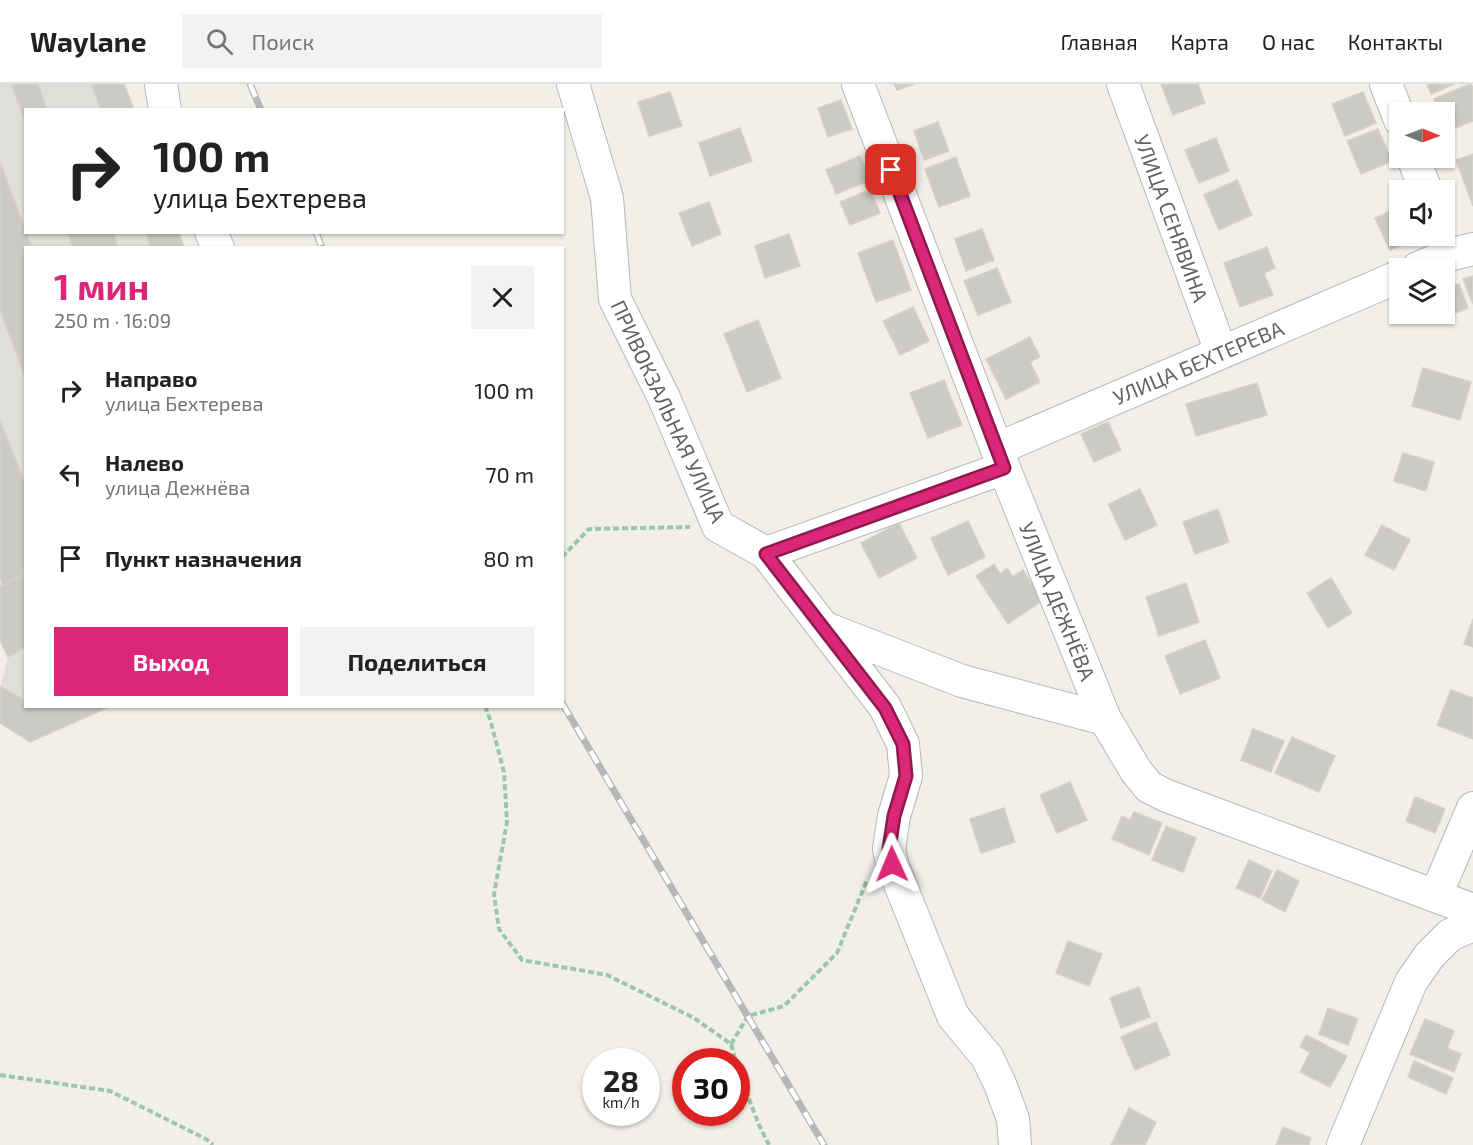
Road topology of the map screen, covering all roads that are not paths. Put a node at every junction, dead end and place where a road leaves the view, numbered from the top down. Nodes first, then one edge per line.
1 (160, 84) edge
2 (573, 84) edge
3 (858, 84) edge
4 (1123, 84) edge
5 (1386, 84) edge
6 (1393, 102) edge
7 (165, 108) edge
8 (1455, 246) edge
9 (1435, 258) edge
10 (1389, 281) edge
11 (1221, 352) junction
12 (1001, 459) junction
13 (766, 554) junction
14 (825, 628) junction
15 (1105, 719) junction
16 (1473, 808) edge
17 (1436, 895) junction
18 (1473, 910) edge
19 (1473, 925) edge
20 (1015, 1145) edge
21 (1343, 1145) edge

1 - 7 street
2 - 13 street, ПРИВОКЗАЛЬНАЯ УЛИЦА
3 - 12 street, УЛИЦА ДЕЖНЁВА
4 - 11 street, УЛИЦА СЕНЯВИНА
5 - 6 street
8 - 9 street
10 - 11 street, УЛИЦА БЕХТЕРЕВА
11 - 12 street, УЛИЦА БЕХТЕРЕВА
12 - 13 street, УЛИЦА БЕХТЕРЕВА
12 - 15 street, УЛИЦА ДЕЖНЁВА
13 - 14 street, ПРИВОКЗАЛЬНАЯ УЛИЦА
14 - 15 street
14 - 20 street, ПРИВОКЗАЛЬНАЯ УЛИЦА
15 - 17 street, УЛИЦА ДЕЖНЁВА
16 - 17 street
17 - 18 street, УЛИЦА ДЕЖНЁВА
19 - 21 street

